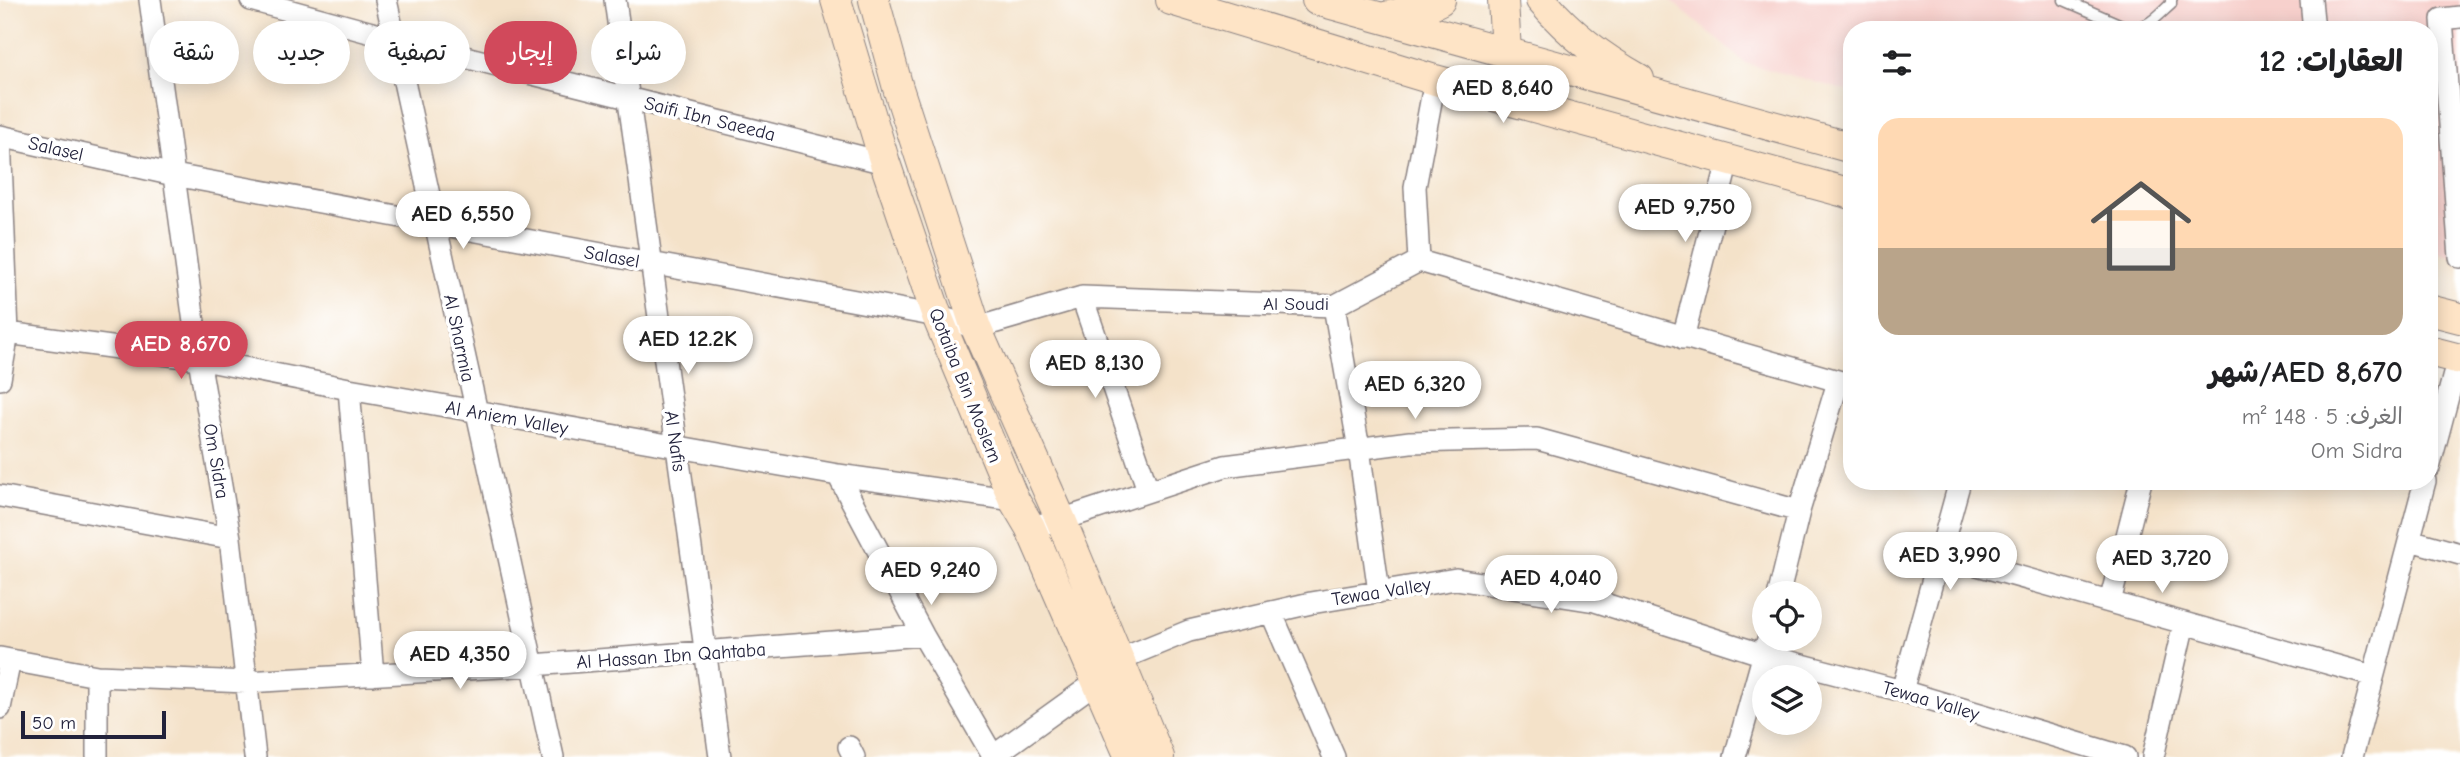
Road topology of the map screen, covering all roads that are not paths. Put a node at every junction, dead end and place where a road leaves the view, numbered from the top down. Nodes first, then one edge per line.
1 (150, 0) edge
2 (251, 0) edge
3 (386, 0) edge
4 (615, 0) edge
5 (836, 0) edge
6 (874, 0) edge
7 (1171, 0) edge
8 (1317, 0) edge
9 (1440, 0) edge
10 (1503, 0) edge
11 (1541, 0) edge
12 (2064, 0) edge
13 (2171, 0) edge
14 (2311, 0) edge
15 (2460, 17) edge
16 (1381, 18) junction
17 (390, 21) edge
18 (2112, 21) edge
19 (2152, 21) edge
20 (2313, 21) edge
21 (364, 31) edge
22 (1506, 52) junction
23 (470, 58) edge
24 (1435, 80) junction
25 (404, 84) edge
26 (628, 97) junction
27 (1676, 99) junction
28 (0, 136) edge
29 (1843, 145) edge
30 (1728, 160) junction
31 (885, 163) junction
32 (174, 175) junction
33 (1843, 192) edge
34 (435, 224) junction
35 (2460, 257) edge
36 (1419, 261) junction
37 (651, 263) junction
38 (1082, 297) junction
39 (1334, 306) junction
40 (2438, 312) edge
41 (937, 316) junction
42 (2460, 318) edge
43 (976, 328) junction
44 (4, 333) edge
45 (1683, 338) junction
46 (2438, 353) edge
47 (199, 359) junction
48 (2459, 359) edge
49 (0, 379) edge
50 (1843, 383) edge
51 (349, 389) junction
52 (1843, 390) edge
53 (477, 411) junction
54 (2438, 435) edge
55 (677, 447) junction
56 (1359, 449) junction
57 (838, 475) junction
58 (1148, 490) junction
59 (1957, 490) edge
60 (2139, 490) edge
61 (2424, 490) edge
62 (0, 496) edge
63 (1014, 500) junction
64 (1799, 511) junction
65 (1061, 520) junction
66 (1031, 527) junction
67 (230, 537) junction
68 (2410, 540) junction
69 (1938, 554) junction
70 (2460, 554) edge
71 (1782, 581) edge
72 (1379, 592) junction
73 (2110, 602) junction
74 (1271, 612) junction
75 (2184, 623) junction
76 (923, 635) junction
77 (1752, 643) edge
78 (1765, 651) edge
79 (1778, 651) edge
80 (706, 652) junction
81 (5, 659) edge
82 (533, 665) junction
83 (1108, 670) junction
84 (373, 675) junction
85 (97, 676) junction
86 (2373, 676) junction
87 (247, 682) junction
88 (1902, 691) junction
89 (0, 708) edge
90 (97, 757) edge
91 (255, 757) edge
92 (553, 757) edge
93 (720, 757) edge
94 (993, 757) edge
95 (1130, 757) edge
96 (1159, 757) edge
97 (1334, 757) edge
98 (1735, 757) edge
99 (2125, 757) edge
100 (2153, 757) edge
101 (2352, 757) edge

1 - 32 street, Om Sidra
2 - 21 street, Saifi Ibn Saeeda
3 - 17 street, Al Sharmia
4 - 26 street, Al Nafis
5 - 31 street, Qotaiba Bin Moslem
6 - 43 street, Qotaiba Bin Moslem
7 - 24 street
8 - 16 street
9 - 16 street
10 - 22 street
11 - 27 street
12 - 18 lane
13 - 19 lane
14 - 20 street
15 - 35 street
16 - 22 street
22 - 27 street
23 - 26 street, Saifi Ibn Saeeda
24 - 30 street
24 - 36 street
25 - 34 street, Al Sharmia
26 - 31 street, Saifi Ibn Saeeda
26 - 37 street, Al Nafis
27 - 29 street
28 - 32 street, Salasel
28 - 44 street
30 - 33 street
30 - 45 street
31 - 41 street, Qotaiba Bin Moslem
32 - 34 street, Salasel
32 - 47 street, Om Sidra
34 - 37 street, Salasel
34 - 53 street, Al Sharmia
36 - 39 street, Al Soudi
36 - 45 street
37 - 41 street, Salasel
37 - 55 street, Al Nafis
38 - 39 street, Al Soudi
38 - 43 street, Al Soudi
38 - 58 street
39 - 56 street
40 - 42 street
41 - 43 street
41 - 63 street, Qotaiba Bin Moslem
43 - 65 street, Qotaiba Bin Moslem
44 - 47 street, Al Aniem Valley
44 - 49 street
45 - 50 street
46 - 48 street
47 - 51 street, Al Aniem Valley
47 - 67 street, Om Sidra
48 - 54 street
51 - 53 street, Al Aniem Valley
51 - 84 street
52 - 64 street
53 - 55 street, Al Aniem Valley
53 - 82 street, Al Sharmia
55 - 57 street, Al Aniem Valley
55 - 80 street, Al Nafis
56 - 58 street
56 - 64 street
56 - 72 street
57 - 63 street, Al Aniem Valley
57 - 76 street
58 - 65 street
59 - 69 street
60 - 73 street
61 - 68 street
62 - 67 street
63 - 66 street, Qotaiba Bin Moslem
64 - 71 street
65 - 66 street
65 - 83 street, Qotaiba Bin Moslem
66 - 83 street, Qotaiba Bin Moslem
67 - 87 street, Om Sidra
68 - 70 street
68 - 86 street
69 - 73 street
69 - 88 street
72 - 74 street, Tewaa Valley
72 - 77 street, Tewaa Valley
73 - 75 street
74 - 83 street, Tewaa Valley
74 - 97 street
75 - 86 street
75 - 100 street
76 - 80 street, Al Hassan Ibn Qahtaba
76 - 94 street
78 - 98 street
79 - 88 street, Tewaa Valley
80 - 82 street, Al Hassan Ibn Qahtaba
80 - 93 street, Al Nafis
81 - 85 street, Al Hassan Ibn Qahtaba
81 - 89 street
82 - 84 street, Al Hassan Ibn Qahtaba
82 - 92 street, Al Sharmia
83 - 94 street, Tewaa Valley
83 - 95 street, Qotaiba Bin Moslem
83 - 96 street, Qotaiba Bin Moslem
84 - 87 street, Al Hassan Ibn Qahtaba
85 - 87 street, Al Hassan Ibn Qahtaba
85 - 90 street
86 - 101 street
87 - 91 street, Om Sidra
88 - 99 street, Tewaa Valley

